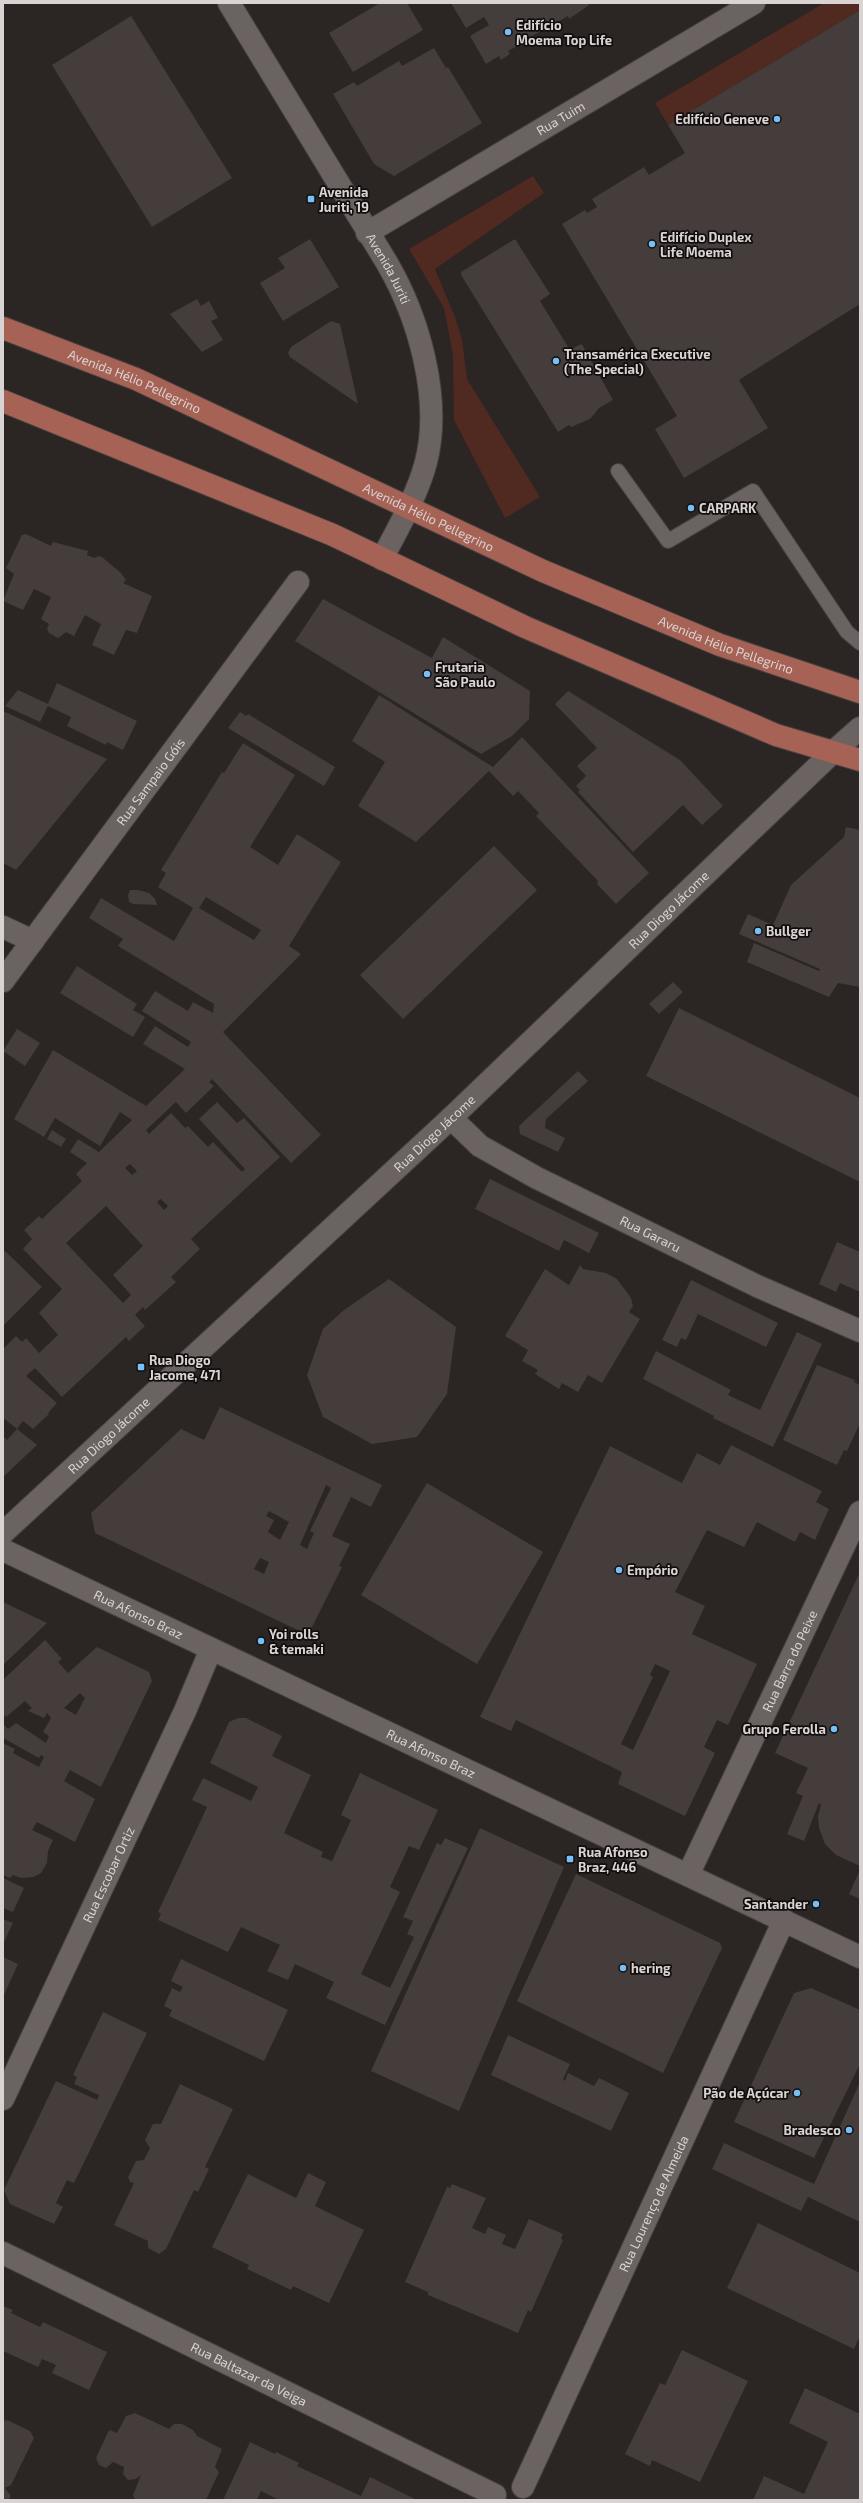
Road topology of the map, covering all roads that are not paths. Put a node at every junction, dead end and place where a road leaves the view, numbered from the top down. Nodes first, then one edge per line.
1 (229, 3) edge
2 (754, 3) edge
3 (368, 233) junction
4 (3, 328) edge
5 (4, 403) edge
6 (618, 471) dead end
7 (409, 506) junction
8 (382, 559) junction
9 (298, 582) dead end
10 (860, 643) edge
11 (860, 692) edge
12 (860, 728) edge
13 (833, 752) junction
14 (860, 760) edge
15 (3, 927) edge
16 (33, 941) junction
17 (3, 981) edge
18 (451, 1118) junction
19 (860, 1331) edge
20 (860, 1512) edge
21 (3, 1533) edge
22 (3, 1550) edge
23 (211, 1649) junction
24 (688, 1875) junction
25 (784, 1920) junction
26 (860, 1957) edge
27 (3, 2099) edge
28 (3, 2253) edge
29 (529, 2494) edge
30 (495, 2498) edge

1 - 3 street, Avenida Juriti
2 - 3 street, Rua Tuim
3 - 7 street, Avenida Juriti
4 - 7 main road, Avenida Hélio Pellegrino
5 - 8 main road
6 - 10 lane
7 - 8 street, Avenida Juriti
7 - 11 main road, Avenida Hélio Pellegrino
8 - 13 main road
9 - 16 street, Rua Sampaio Góis
12 - 13 street, Rua Diogo Jácome
13 - 14 main road
13 - 18 street, Rua Diogo Jácome
15 - 16 street
16 - 17 street, Rua Sampaio Góis
18 - 19 street, Rua Gararu
18 - 21 street, Rua Diogo Jácome
20 - 24 street, Rua Barra do Peixe
22 - 23 street, Rua Afonso Braz
23 - 24 street, Rua Afonso Braz
23 - 27 street, Rua Escobar Ortiz
24 - 25 street, Rua Afonso Braz
25 - 26 street, Rua Afonso Braz
25 - 29 street, Rua Lourenço de Almeida
28 - 30 street, Rua Baltazar da Veiga
29 - 30 street

